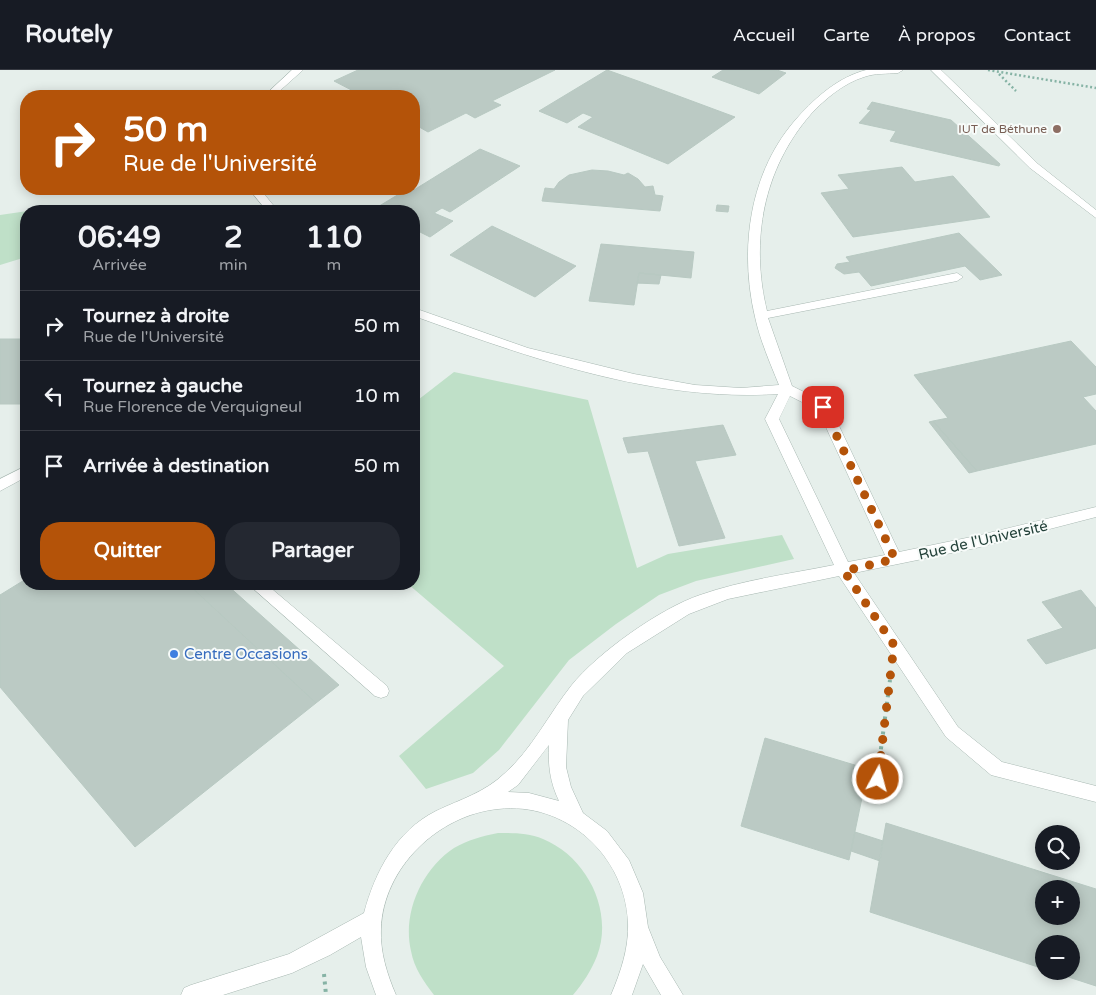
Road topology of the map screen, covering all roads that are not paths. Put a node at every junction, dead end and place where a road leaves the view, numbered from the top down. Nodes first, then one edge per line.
1 (298, 70) edge
2 (842, 70) edge
3 (898, 70) edge
4 (936, 70) edge
5 (858, 75) junction
6 (276, 90) edge
7 (259, 195) edge
8 (268, 205) edge
9 (1096, 215) edge
10 (957, 277) dead end
11 (420, 314) edge
12 (760, 316) junction
13 (787, 389) junction
14 (20, 474) edge
15 (0, 486) edge
16 (1096, 512) edge
17 (895, 559) junction
18 (844, 571) junction
19 (263, 590) edge
20 (381, 691) dead end
21 (559, 719) junction
22 (1096, 794) edge
23 (481, 802) junction
24 (576, 817) junction
25 (372, 919) junction
26 (639, 929) junction
27 (191, 995) edge
28 (386, 995) edge
29 (621, 995) edge
30 (673, 995) edge

1 - 6 street
2 - 5 street
3 - 5 street
4 - 9 street
5 - 12 street
7 - 8 street
10 - 12 street
11 - 13 street
12 - 13 street
13 - 17 street
13 - 18 street
14 - 15 street
16 - 17 street, Rue de l'Université
17 - 18 street, Rue de l'Université
18 - 21 street, Rue de l'Université
18 - 22 street
19 - 20 street
21 - 23 street, Rue de l'Université
21 - 24 street
23 - 24 street
23 - 25 street
24 - 26 street
25 - 27 street
25 - 28 street
26 - 29 street
26 - 30 street

